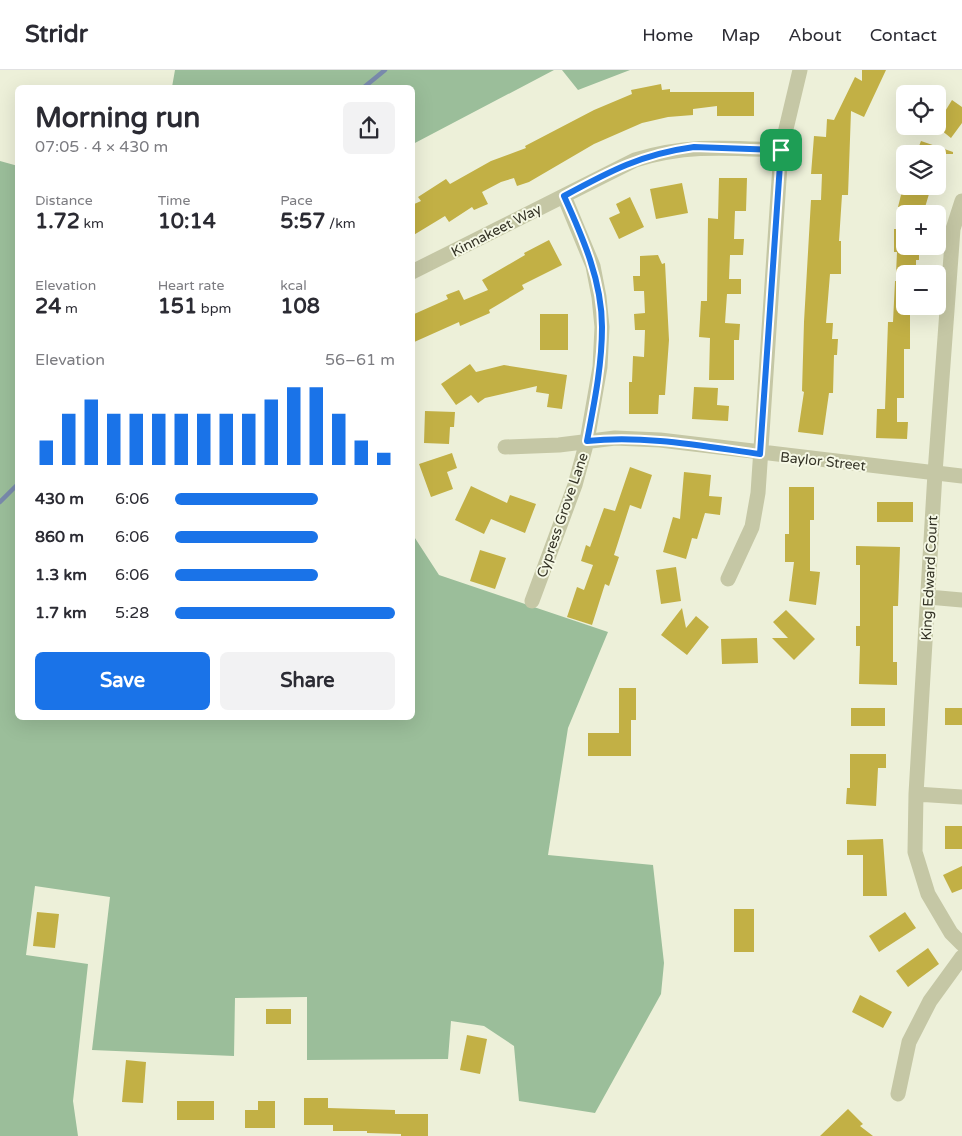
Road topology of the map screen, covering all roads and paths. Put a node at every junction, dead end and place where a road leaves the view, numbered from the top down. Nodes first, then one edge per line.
1 (800, 70) edge
2 (781, 150) junction
3 (564, 196) junction
4 (962, 200) edge
5 (415, 270) edge
6 (587, 441) junction
7 (505, 447) dead end
8 (760, 454) junction
9 (935, 473) junction
10 (962, 476) edge
11 (728, 579) dead end
12 (928, 597) junction
13 (962, 600) edge
14 (532, 601) dead end
15 (916, 794) junction
16 (962, 797) edge
17 (962, 944) edge
18 (962, 957) edge
19 (898, 1094) dead end

1 - 2 street
2 - 3 street, Kinnakeet Way
2 - 8 street
3 - 5 street, Kinnakeet Way
3 - 6 street, Cypress Grove Lane
4 - 9 street, King Edward Court
6 - 7 street, Baylor Street
6 - 8 street, Baylor Street
6 - 14 street, Cypress Grove Lane
8 - 9 street, Baylor Street
8 - 11 street
9 - 10 street, Baylor Street
9 - 12 street, King Edward Court
12 - 13 street
12 - 15 street, King Edward Court
15 - 16 street
15 - 17 street, King Edward Court
18 - 19 street

